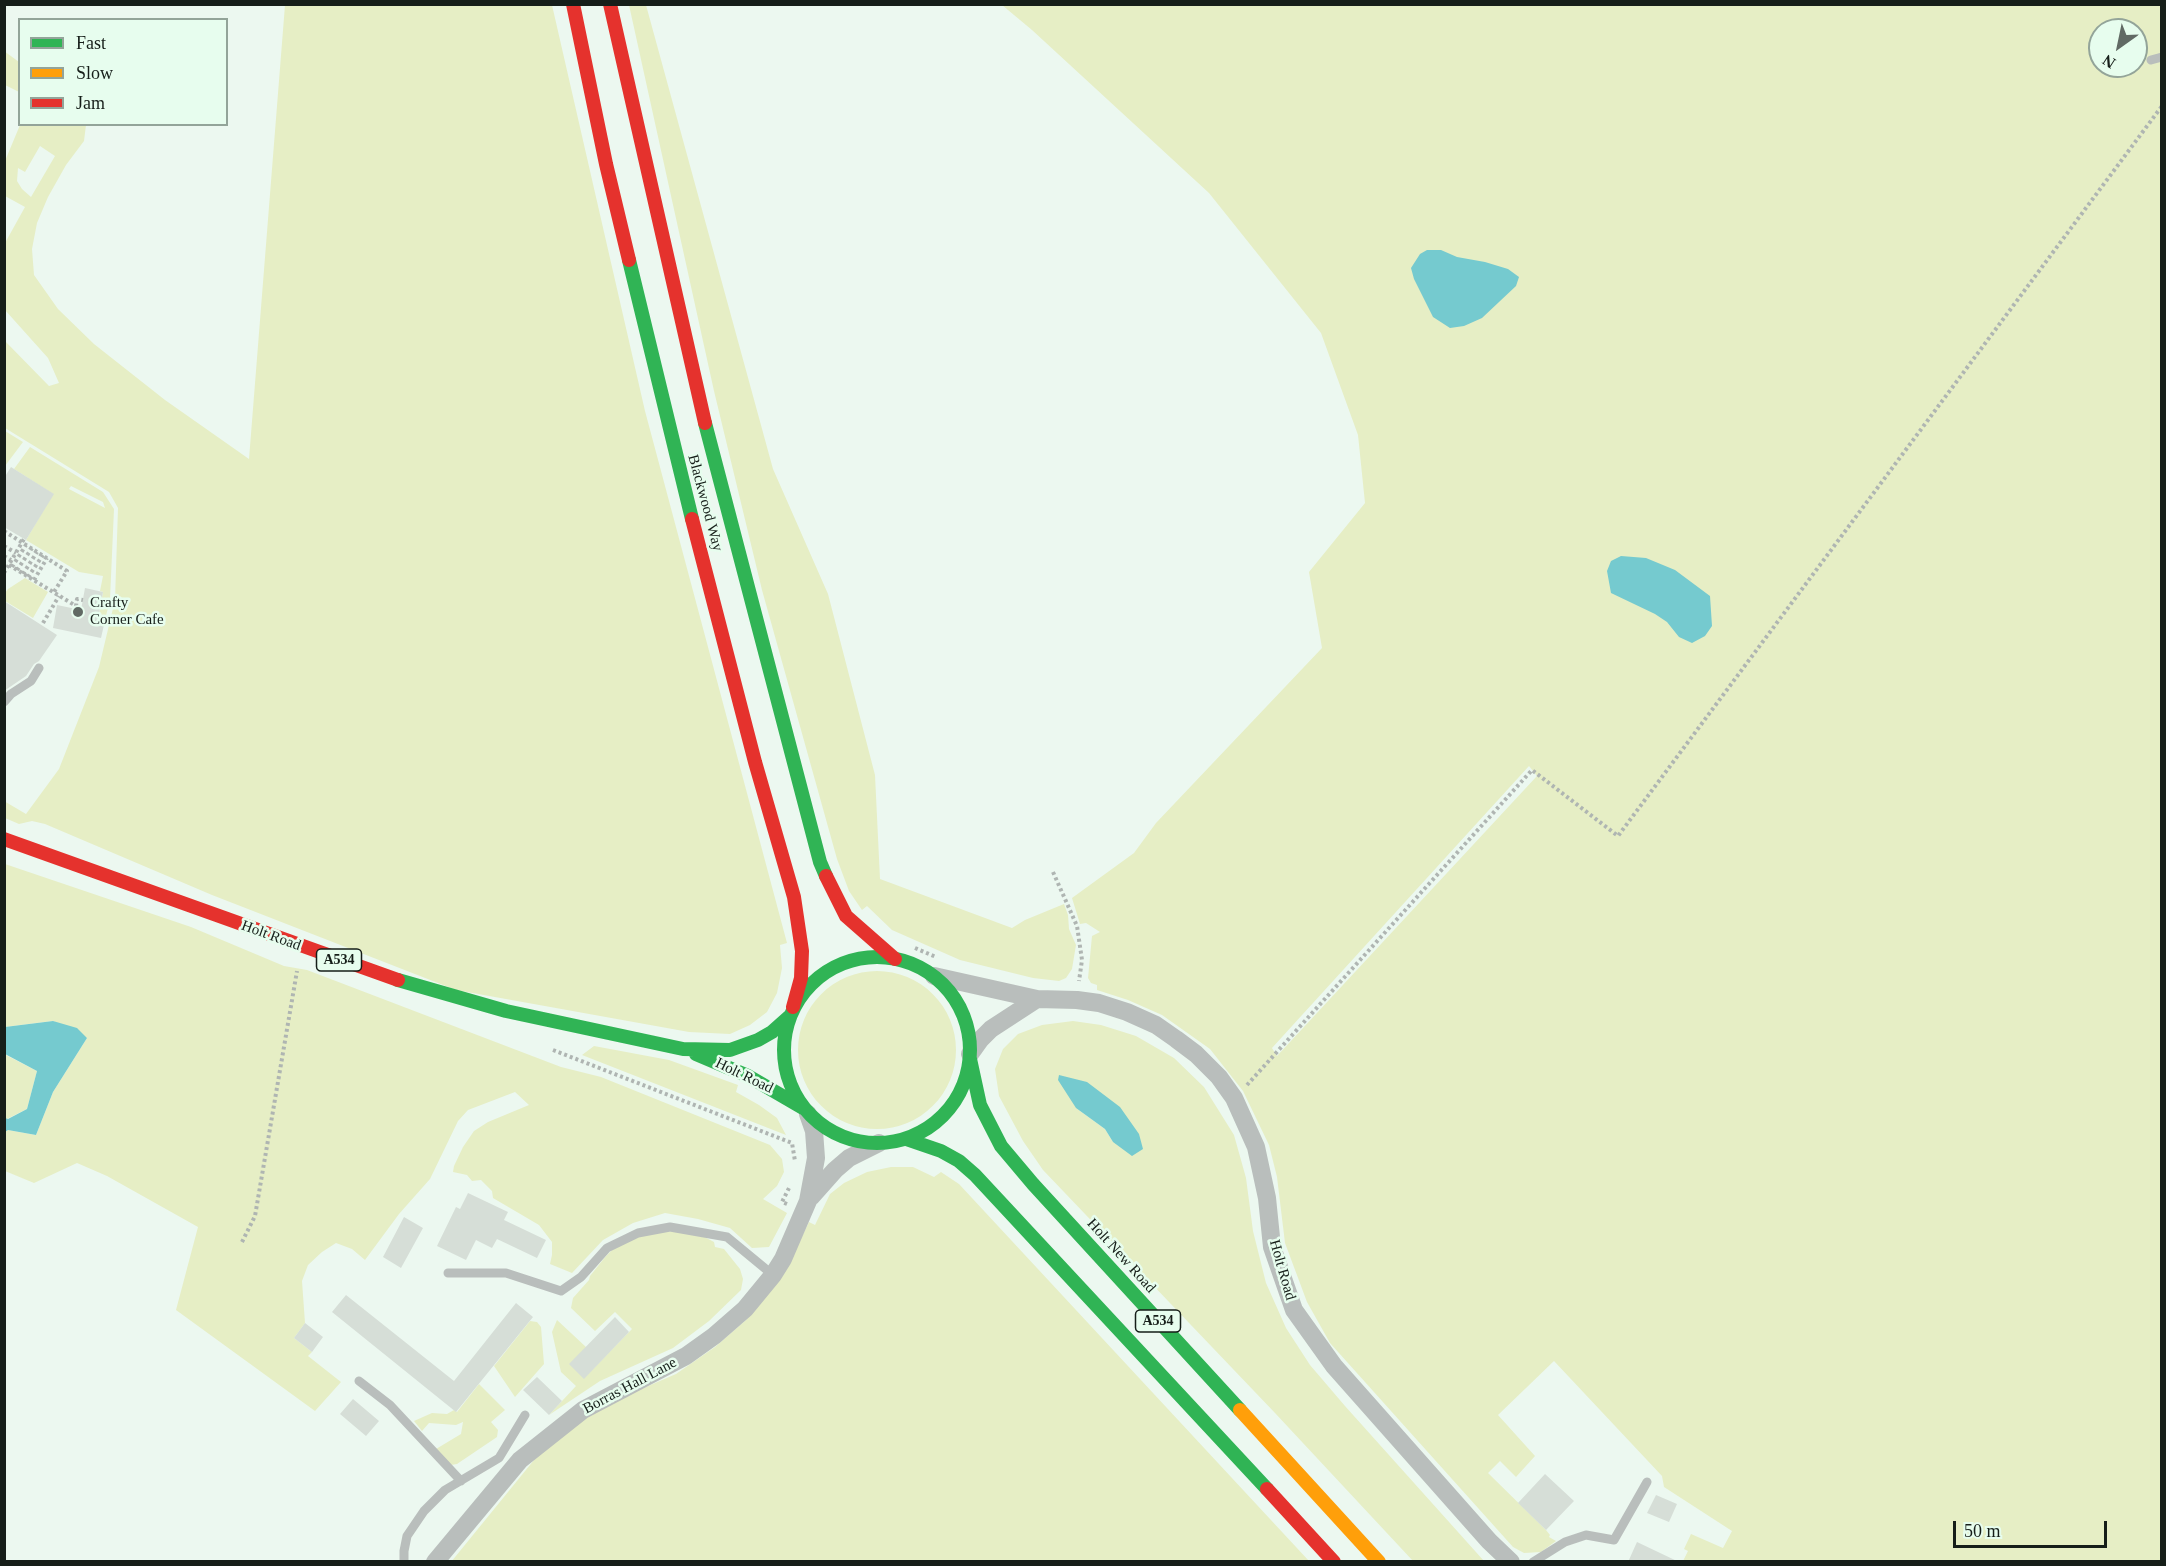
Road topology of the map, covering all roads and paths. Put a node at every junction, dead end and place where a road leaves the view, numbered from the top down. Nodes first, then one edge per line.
1 (573, 4) edge
2 (610, 4) edge
3 (2162, 57) edge
4 (2151, 60) dead end
5 (2162, 106) edge
6 (4, 531) edge
7 (24, 542) junction
8 (4, 546) edge
9 (32, 548) junction
10 (37, 552) junction
11 (16, 553) junction
12 (4, 556) edge
13 (45, 557) junction
14 (11, 560) junction
15 (11, 566) junction
16 (17, 570) junction
17 (5, 571) edge
18 (23, 574) junction
19 (28, 577) junction
20 (33, 580) junction
21 (54, 592) junction
22 (59, 596) junction
23 (83, 600) dead end
24 (43, 623) dead end
25 (39, 668) dead end
26 (8, 692) edge
27 (4, 702) edge
28 (4, 839) edge
29 (1053, 872) dead end
30 (301, 946) junction
31 (910, 946) dead end
32 (938, 958) dead end
33 (895, 959) junction
34 (934, 976) junction
35 (1037, 999) junction
36 (1077, 1000) junction
37 (792, 1011) junction
38 (551, 1049) dead end
39 (683, 1049) junction
40 (970, 1057) junction
41 (1234, 1098) junction
42 (806, 1111) junction
43 (906, 1139) junction
44 (879, 1143) junction
45 (794, 1168) dead end
46 (791, 1182) dead end
47 (808, 1201) junction
48 (782, 1202) dead end
49 (242, 1242) dead end
50 (448, 1274) dead end
51 (773, 1275) junction
52 (359, 1381) dead end
53 (525, 1415) dead end
54 (461, 1481) junction
55 (1647, 1482) dead end
56 (404, 1562) edge
57 (435, 1562) edge
58 (1334, 1562) edge
59 (1379, 1562) edge
60 (1511, 1562) edge
61 (1533, 1562) edge

1 - 37 main road, Blackwood Way
2 - 33 main road, Blackwood Way
3 - 4 lane
5 - 41 path
6 - 7 path
7 - 9 path
7 - 11 path
7 - 15 path
8 - 11 path
9 - 10 path
9 - 16 path
10 - 13 path
10 - 18 path
11 - 14 path
12 - 14 path
13 - 19 path
13 - 20 path
13 - 21 path
14 - 15 path
15 - 16 path
15 - 17 path
16 - 18 path
18 - 19 path
19 - 20 path
20 - 21 path
21 - 22 path
22 - 23 path
22 - 24 path
25 - 26 lane
26 - 27 lane
28 - 30 main road, Holt Road / A534
29 - 36 path
30 - 39 main road, Holt Road / A534
30 - 49 path
31 - 32 path
33 - 34 main road
33 - 37 main road
34 - 35 street, Holt Road
34 - 40 main road
35 - 36 street, Holt Road
35 - 40 street
36 - 41 street, Holt Road
37 - 39 main road, Holt Road / A534
37 - 42 main road
38 - 45 path
39 - 42 main road, Holt Road / A534
40 - 43 main road
40 - 59 main road, Holt New Road / A534
41 - 60 street, Holt Road
42 - 44 main road
42 - 47 street, Borras Hall Lane
43 - 44 main road
43 - 58 main road, A534
44 - 47 street, Borras Hall Lane
46 - 48 path
47 - 51 street, Borras Hall Lane
50 - 51 lane
51 - 57 street, Borras Hall Lane
52 - 54 lane
53 - 54 lane
54 - 56 lane
55 - 61 lane

